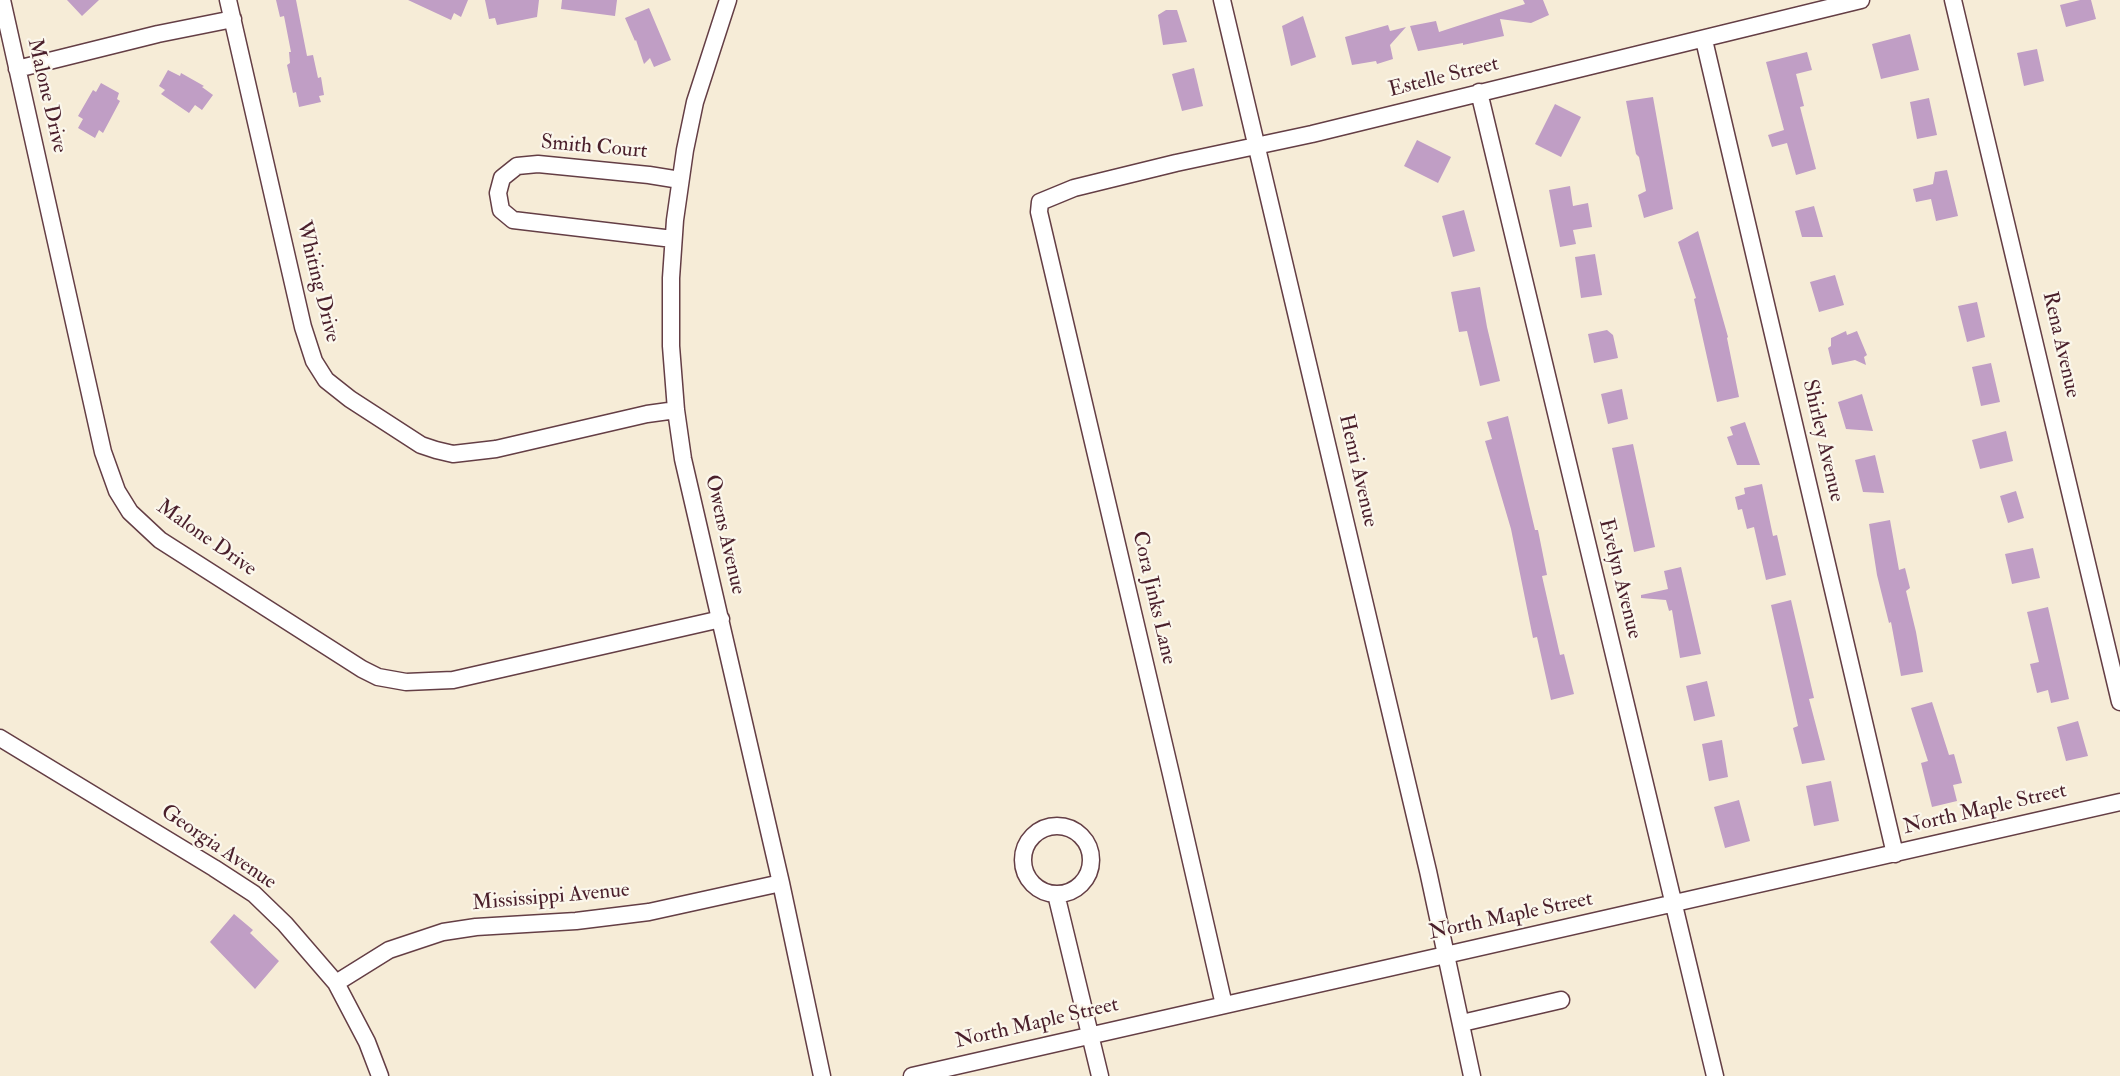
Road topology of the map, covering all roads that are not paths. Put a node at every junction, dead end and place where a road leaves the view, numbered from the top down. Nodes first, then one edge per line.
1 (2, 0) edge
2 (228, 0) edge
3 (728, 0) edge
4 (1222, 0) edge
5 (1861, 0) edge
6 (1953, 0) edge
7 (233, 19) junction
8 (1704, 40) junction
9 (17, 69) junction
10 (1479, 92) junction
11 (1256, 146) junction
12 (680, 180) junction
13 (1040, 202) joint
14 (673, 239) junction
15 (676, 410) junction
16 (721, 619) junction
17 (2120, 702) edge
18 (0, 738) edge
19 (2120, 802) edge
20 (1895, 854) junction
21 (781, 883) junction
22 (1056, 894) junction
23 (1674, 902) junction
24 (1446, 953) junction
25 (336, 982) junction
26 (1561, 1000) dead end
27 (1224, 1005) junction
28 (1462, 1023) junction
29 (1090, 1036) junction
30 (380, 1076) edge
31 (822, 1076) edge
32 (912, 1076) edge
33 (1100, 1076) edge
34 (1472, 1076) edge
35 (1715, 1076) edge

1 - 9 street, Malone Drive
2 - 7 street, Whiting Drive
3 - 12 street, Owens Avenue
4 - 11 street, Henri Avenue
5 - 8 street, Estelle Street
6 - 17 street, Rena Avenue
7 - 9 street
7 - 15 street, Whiting Drive
8 - 10 street, Estelle Street
8 - 20 street, Shirley Avenue
9 - 16 street, Malone Drive
10 - 11 street, Estelle Street
10 - 23 street, Evelyn Avenue
11 - 13 street, Estelle Street
11 - 24 street, Henri Avenue
12 - 14 street, Owens Avenue
12 - 14 street, Smith Court
13 - 27 street, Cora Jinks Lane
14 - 15 street, Owens Avenue
15 - 16 street, Owens Avenue
16 - 21 street, Owens Avenue
18 - 25 street, Georgia Avenue
19 - 20 street, North Maple Street
20 - 23 street, North Maple Street
21 - 25 street, Mississippi Avenue
21 - 31 street, Owens Avenue
22 - 22 street
22 - 29 street
23 - 24 street, North Maple Street
23 - 35 street, Evelyn Avenue
24 - 27 street, North Maple Street
24 - 28 street, Henri Avenue
25 - 30 street, Georgia Avenue
26 - 28 street
27 - 29 street, North Maple Street
28 - 34 street, Henri Avenue
29 - 32 street, North Maple Street
29 - 33 street

